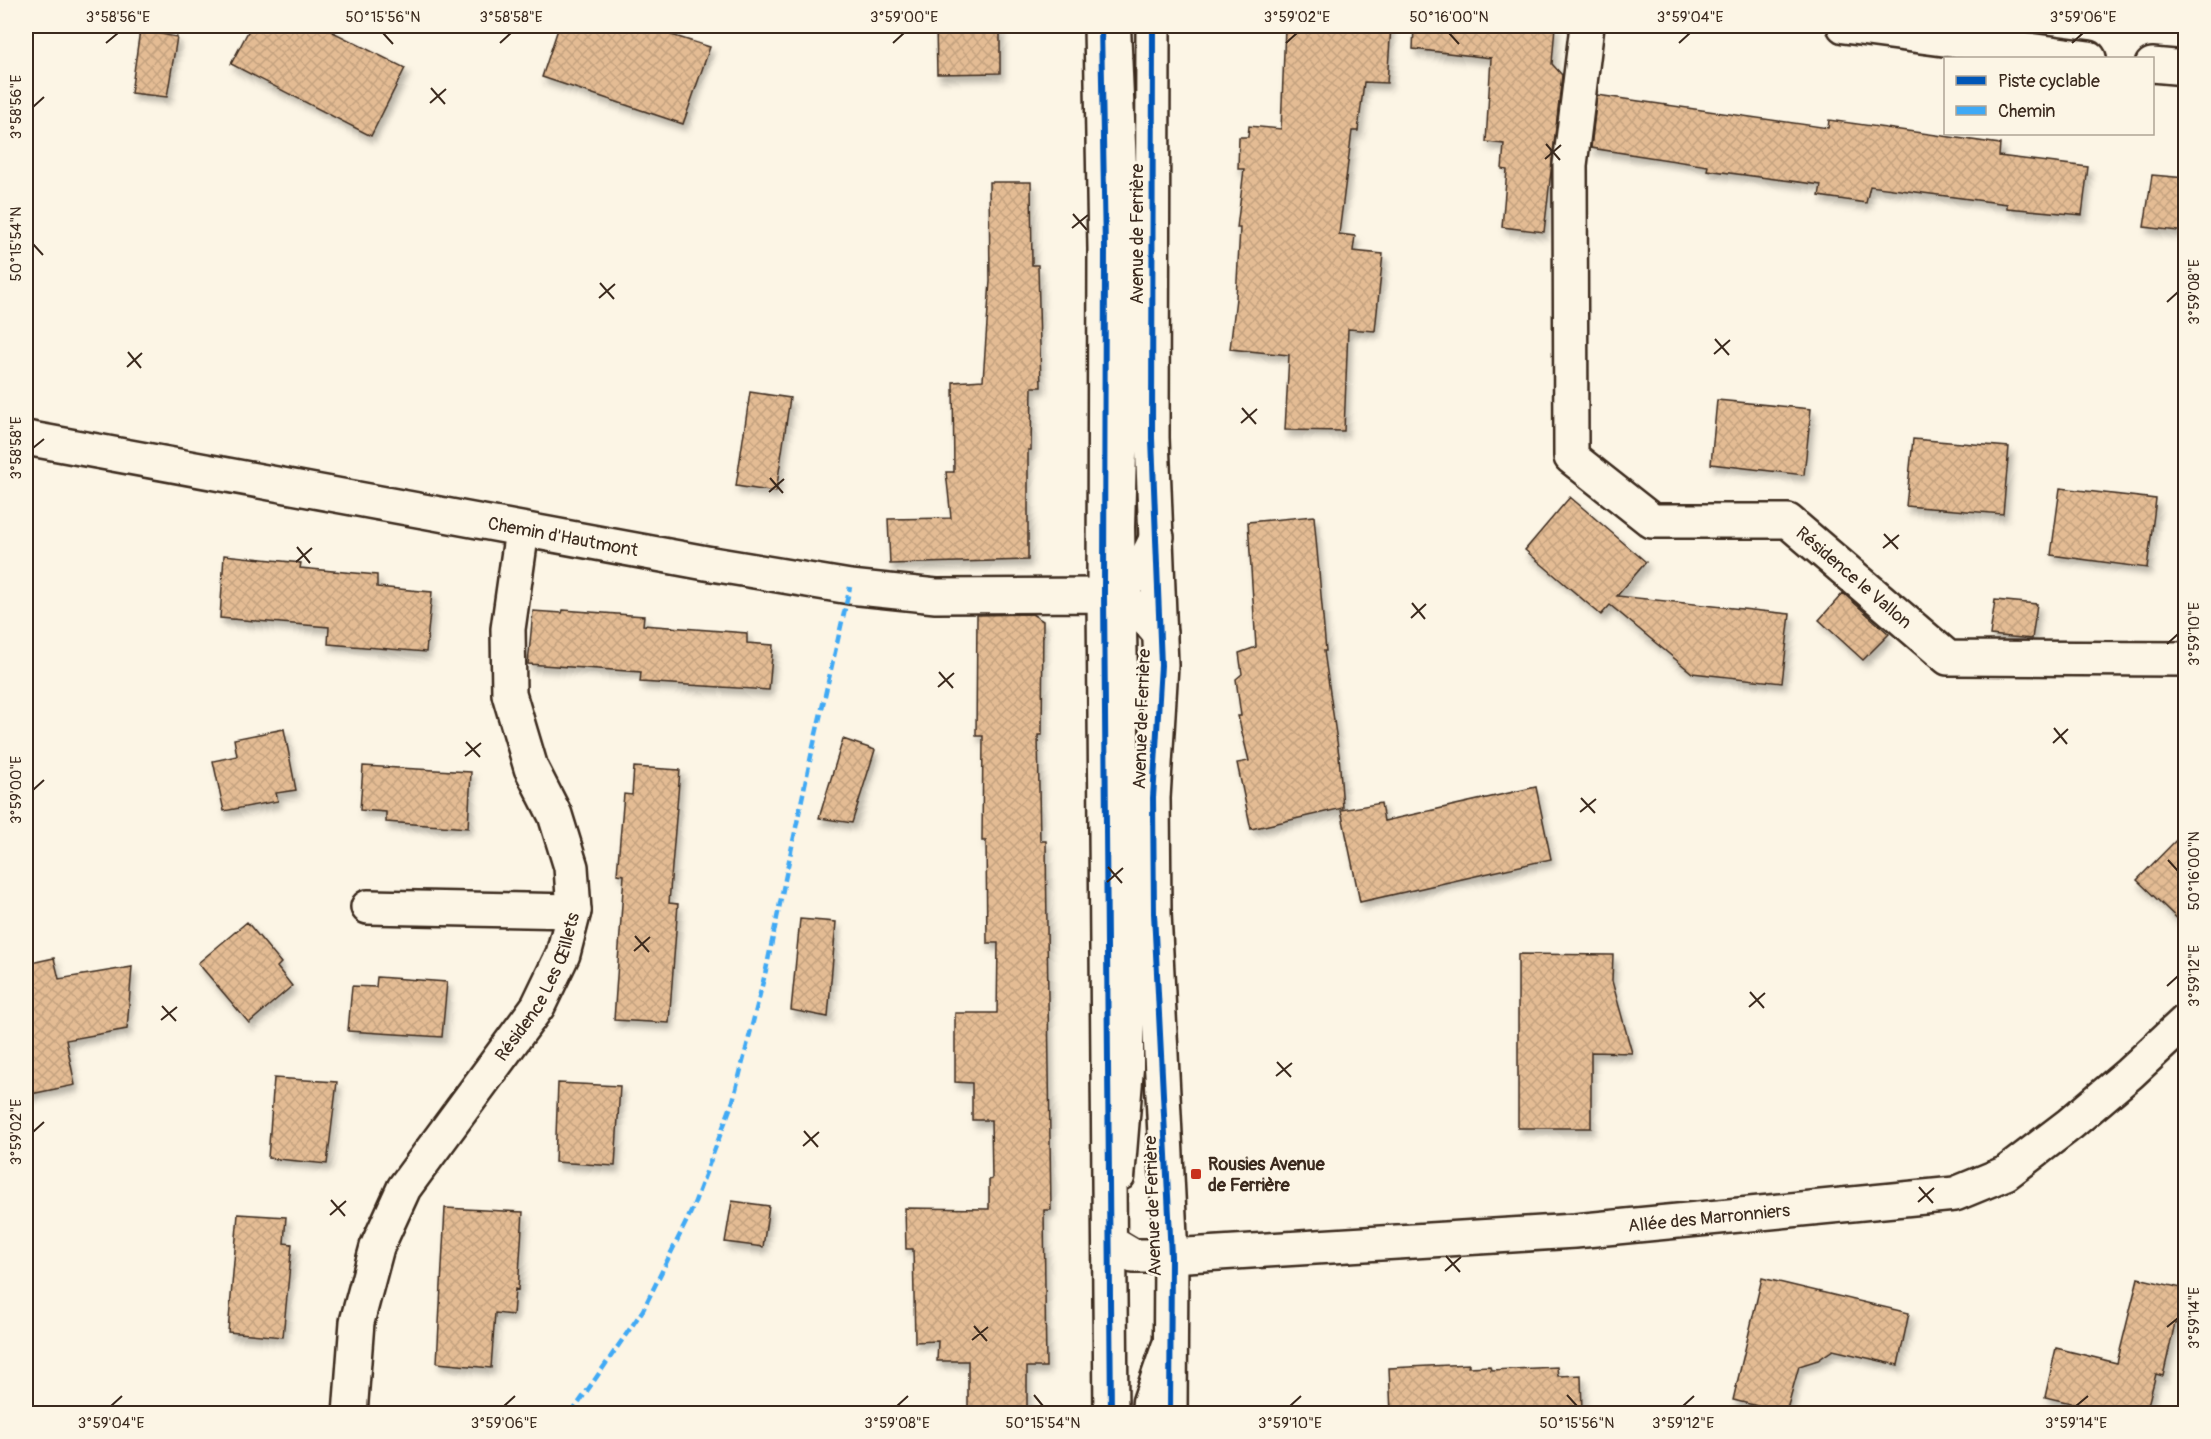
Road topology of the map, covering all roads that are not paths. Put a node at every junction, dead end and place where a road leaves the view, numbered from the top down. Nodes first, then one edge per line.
1 (1101, 26) edge
2 (1119, 26) edge
3 (1153, 26) edge
4 (1587, 26) edge
5 (1844, 26) edge
6 (2082, 57) edge
7 (2154, 65) edge
8 (2186, 68) edge
9 (26, 438) edge
10 (522, 530) junction
11 (1157, 537) junction
12 (1118, 594) junction
13 (1160, 634) junction
14 (2186, 659) edge
15 (368, 908) dead end
16 (574, 911) junction
17 (2186, 1021) edge
18 (1111, 1243) junction
19 (1162, 1257) junction
20 (1110, 1303) junction
21 (1171, 1324) junction
22 (350, 1413) edge
23 (1111, 1413) edge
24 (1143, 1413) edge
25 (1170, 1413) edge

1 - 12 street, Avenue de Ferrière
2 - 12 lane
3 - 11 street, Avenue de Ferrière
4 - 14 street, Résidence le Vallon
5 - 6 street
7 - 8 street
9 - 10 street, Chemin d'Hautmont
10 - 12 street, Chemin d'Hautmont
10 - 16 street, Résidence Les Œillets
11 - 12 street
11 - 13 street, Avenue de Ferrière
12 - 13 street
12 - 18 street, Avenue de Ferrière
13 - 19 street, Avenue de Ferrière
15 - 16 street
16 - 22 street, Résidence Les Œillets
17 - 19 street, Allée des Marronniers
18 - 19 street, Allée des Marronniers
18 - 20 street, Avenue de Ferrière
19 - 20 street
19 - 21 street, Avenue de Ferrière
20 - 23 street, Avenue de Ferrière
21 - 24 lane
21 - 25 street, Avenue de Ferrière

